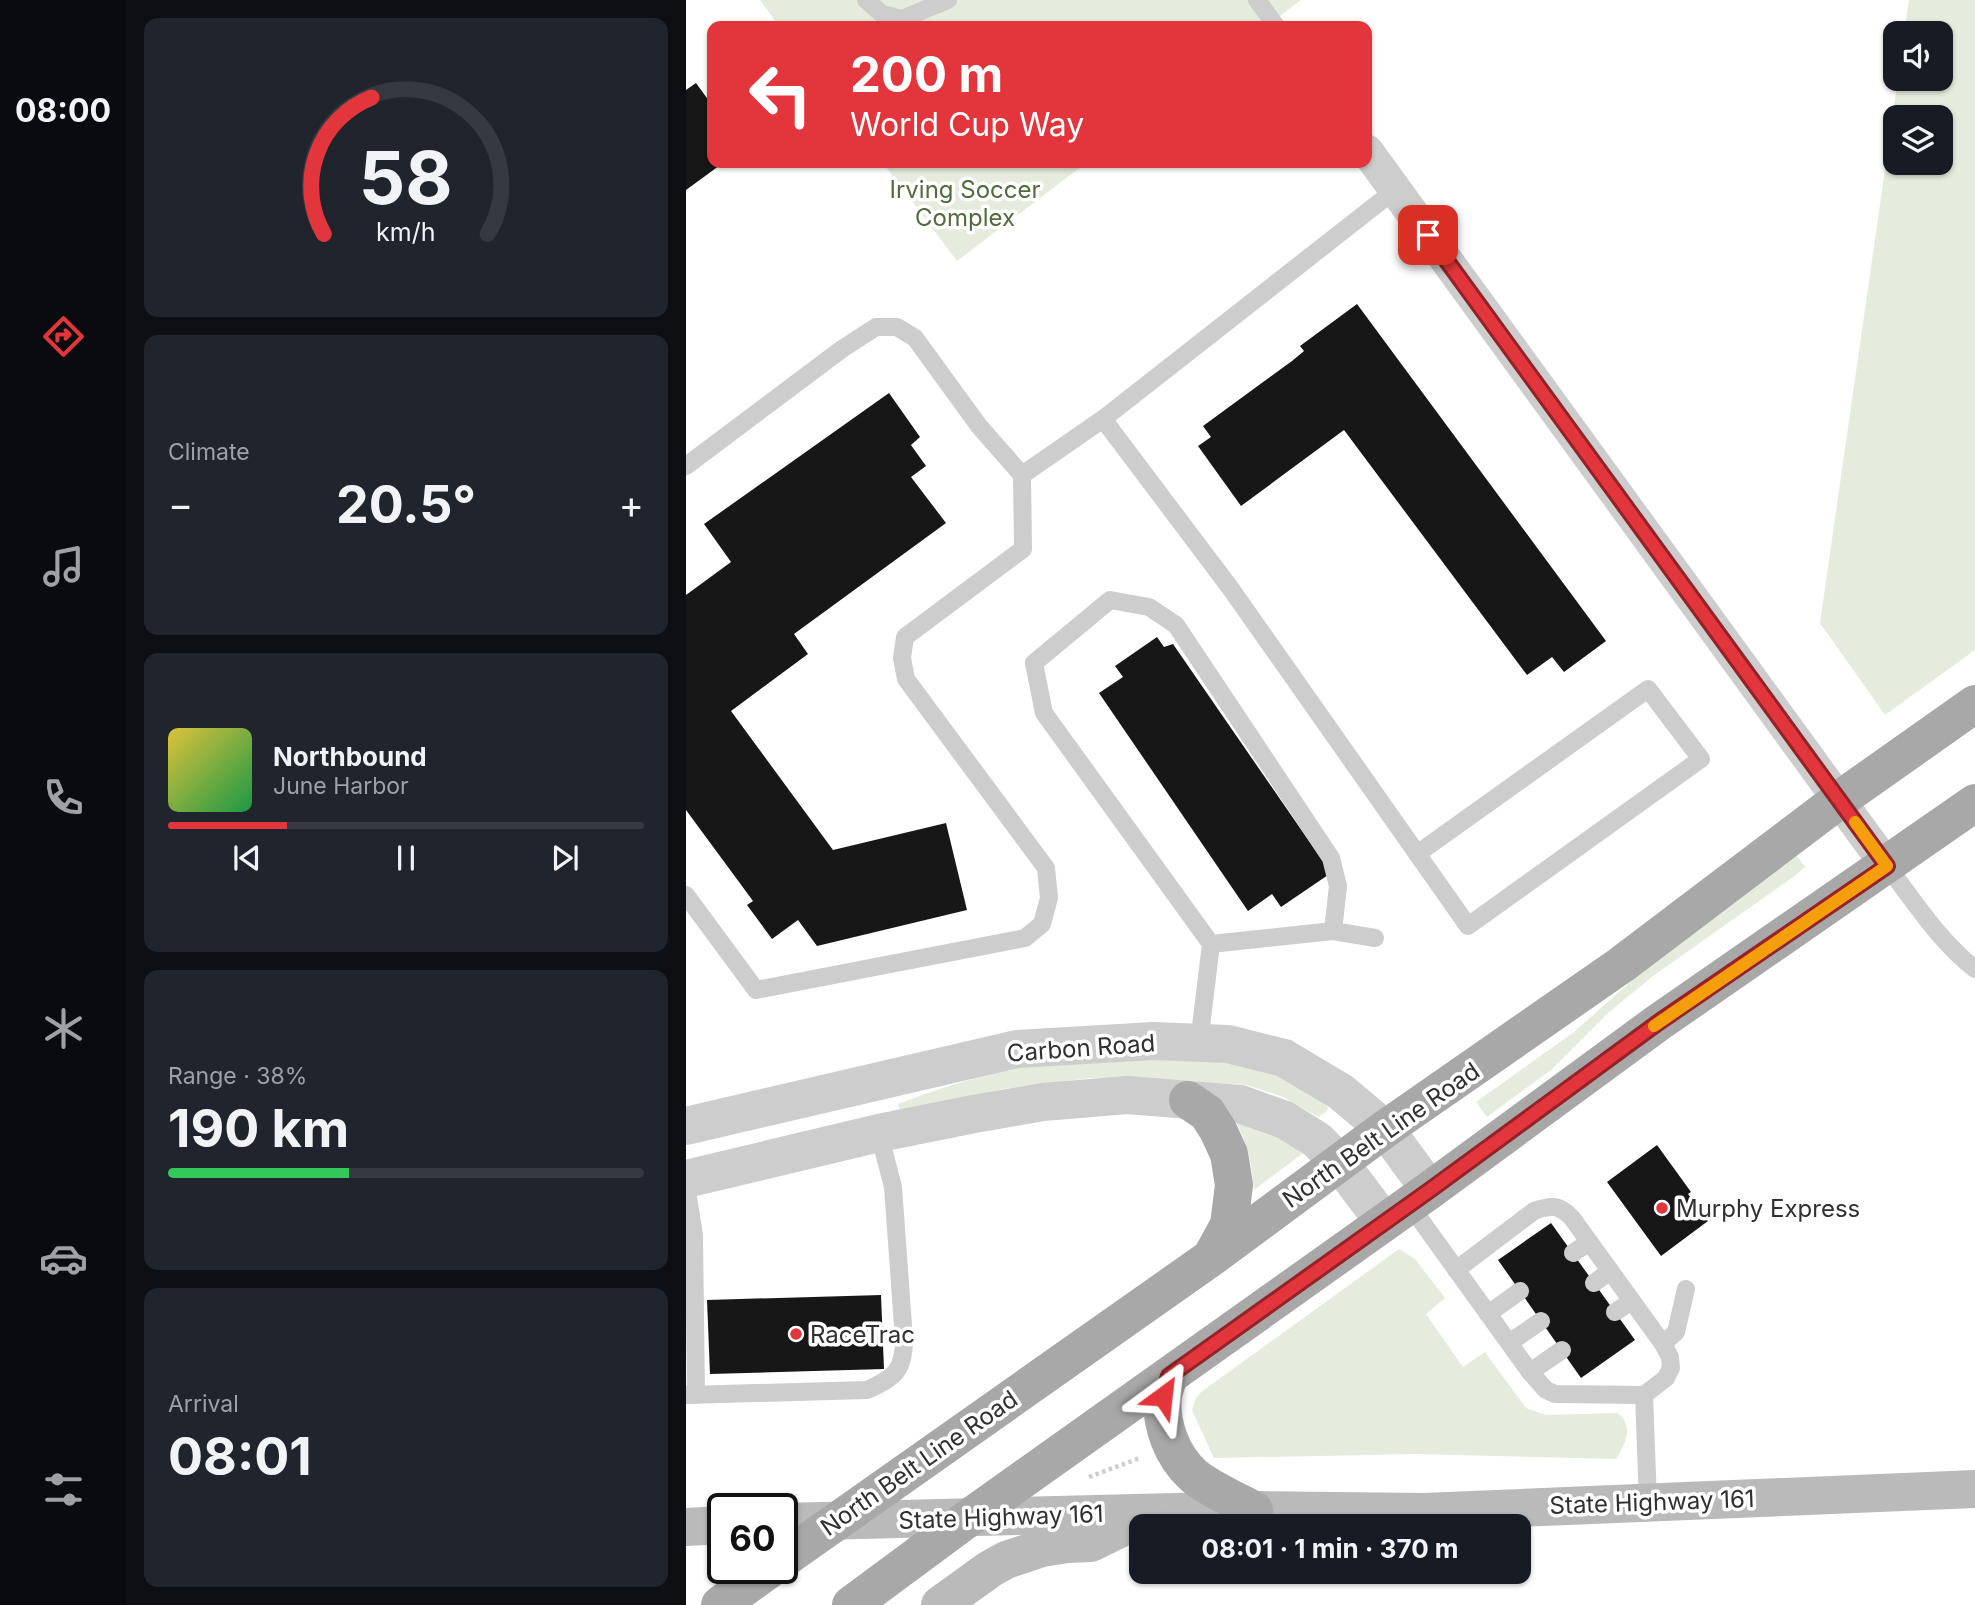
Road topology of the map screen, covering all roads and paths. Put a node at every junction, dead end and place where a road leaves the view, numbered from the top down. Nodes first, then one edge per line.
1 (866, 0) edge
2 (948, 0) edge
3 (1257, 0) edge
4 (1272, 21) edge
5 (1372, 158) edge
6 (1395, 190) junction
7 (1103, 418) junction
8 (686, 466) edge
9 (1022, 475) junction
10 (1975, 704) edge
11 (1839, 800) junction
12 (1975, 803) edge
13 (1417, 854) junction
14 (1887, 866) junction
15 (686, 895) edge
16 (1333, 931) junction
17 (1375, 938) dead end
18 (1212, 944) junction
19 (1975, 969) edge
20 (1199, 1043) junction
21 (1188, 1100) junction
22 (686, 1126) edge
23 (1385, 1129) junction
24 (879, 1133) junction
25 (1339, 1162) junction
26 (686, 1179) edge
27 (686, 1185) edge
28 (1407, 1205) junction
29 (1589, 1242) junction
30 (1573, 1253) dead end
31 (1212, 1257) junction
32 (1456, 1269) junction
33 (1610, 1271) junction
34 (1594, 1283) dead end
35 (1686, 1289) dead end
36 (1520, 1291) dead end
37 (1632, 1301) junction
38 (1615, 1312) dead end
39 (1488, 1314) junction
40 (1541, 1321) dead end
41 (1509, 1343) junction
42 (1663, 1344) junction
43 (1562, 1350) dead end
44 (1530, 1372) junction
45 (1169, 1376) junction
46 (691, 1395) edge
47 (1644, 1395) junction
48 (1151, 1454) dead end
49 (1083, 1469) dead end
50 (1975, 1489) edge
51 (1648, 1503) junction
52 (1254, 1510) junction
53 (1152, 1513) junction
54 (970, 1517) junction
55 (836, 1521) junction
56 (798, 1522) edge
57 (707, 1526) edge
58 (686, 1527) edge
59 (798, 1548) edge
60 (749, 1584) edge
61 (720, 1605) edge
62 (851, 1605) edge
63 (940, 1605) edge

1 - 2 lane
3 - 4 lane
5 - 6 street
6 - 7 lane
6 - 11 street
7 - 9 lane
7 - 13 lane
8 - 9 lane
9 - 15 lane
10 - 11 main road, North Belt Line Road
11 - 14 street
11 - 23 main road, North Belt Line Road
12 - 14 main road
13 - 13 lane
14 - 19 lane
14 - 28 main road
16 - 17 lane
16 - 18 lane
16 - 18 lane
18 - 20 lane
20 - 22 street, Carbon Road
20 - 23 street, Carbon Road
21 - 24 street, Carbon Road
21 - 25 street, Carbon Road
21 - 31 main road
23 - 25 main road, North Belt Line Road
23 - 28 street, Carbon Road
24 - 26 street, Carbon Road
24 - 46 lane
25 - 28 street, Carbon Road
25 - 31 main road, North Belt Line Road
27 - 46 lane
28 - 32 lane
28 - 45 main road
29 - 30 lane
29 - 32 lane
29 - 33 lane
31 - 55 main road, North Belt Line Road
32 - 39 lane
33 - 34 lane
33 - 37 lane
35 - 42 lane
36 - 39 lane
37 - 38 lane
37 - 42 lane
39 - 41 lane
40 - 41 lane
41 - 44 lane
42 - 47 lane
43 - 44 lane
44 - 47 lane
45 - 52 main road
45 - 54 main road
47 - 51 lane
48 - 49 path
50 - 51 main road, State Highway 161
51 - 52 main road, State Highway 161
52 - 53 main road, State Highway 161
53 - 54 main road, State Highway 161
53 - 63 main road
54 - 55 main road, State Highway 161
54 - 62 main road
55 - 56 main road, State Highway 161
55 - 59 main road, North Belt Line Road
57 - 58 main road
60 - 61 main road

